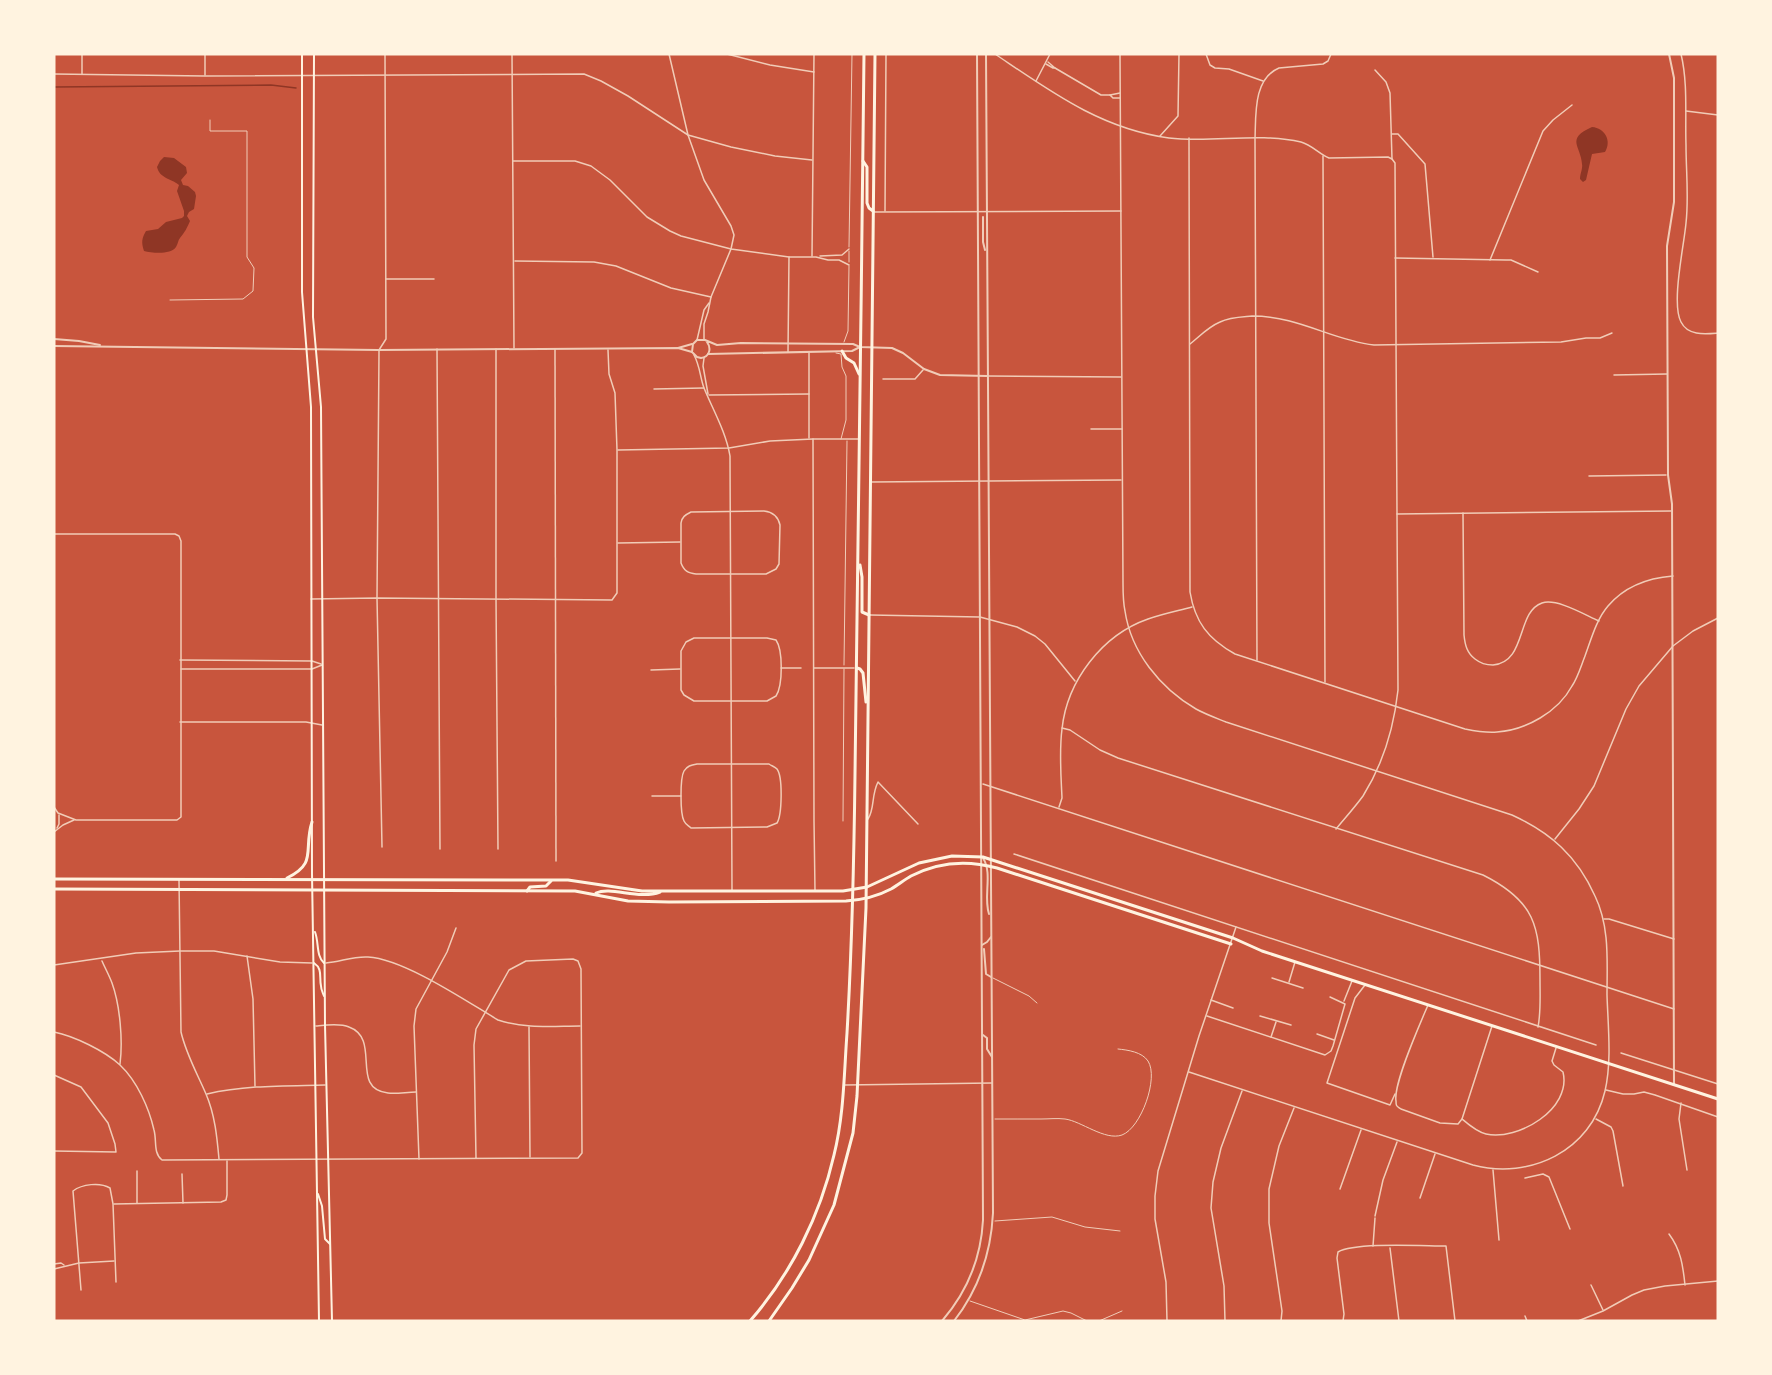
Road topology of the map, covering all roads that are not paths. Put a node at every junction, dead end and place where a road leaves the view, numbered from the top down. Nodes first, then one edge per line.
1 (82, 54) edge
2 (205, 54) edge
3 (302, 54) edge
4 (314, 54) edge
5 (385, 54) edge
6 (512, 54) edge
7 (669, 54) edge
8 (728, 54) edge
9 (814, 54) edge
10 (852, 54) edge
11 (864, 54) edge
12 (875, 54) edge
13 (886, 54) edge
14 (977, 54) edge
15 (986, 54) edge
16 (994, 54) edge
17 (1050, 54) edge
18 (1120, 54) edge
19 (1179, 54) edge
20 (1206, 54) edge
21 (1331, 54) edge
22 (1669, 54) edge
23 (1681, 54) edge
24 (1046, 63) junction
25 (1375, 70) dead end
26 (814, 72) junction
27 (54, 74) edge
28 (385, 74) junction
29 (512, 74) junction
30 (82, 75) junction
31 (302, 75) junction
32 (314, 75) junction
33 (205, 76) junction
34 (1264, 81) junction
35 (1036, 82) junction
36 (1121, 93) junction
37 (1110, 95) junction
38 (1121, 98) junction
39 (1572, 105) dead end
40 (1685, 111) junction
41 (1718, 116) edge
42 (210, 120) dead end
43 (1121, 128) junction
44 (1391, 134) junction
45 (687, 135) junction
46 (1159, 136) junction
47 (1189, 138) junction
48 (1256, 139) junction
49 (1323, 156) junction
50 (1392, 159) junction
51 (812, 160) junction
52 (862, 160) junction
53 (513, 161) junction
54 (978, 211) junction
55 (987, 211) junction
56 (1121, 211) junction
57 (873, 212) junction
58 (885, 212) junction
59 (983, 217) dead end
60 (731, 249) junction
61 (849, 249) junction
62 (987, 255) junction
63 (789, 257) junction
64 (812, 257) junction
65 (816, 257) junction
66 (1395, 258) junction
67 (1433, 258) junction
68 (1490, 260) junction
69 (514, 261) junction
70 (849, 265) junction
71 (1538, 272) dead end
72 (385, 279) junction
73 (434, 279) dead end
74 (987, 293) junction
75 (979, 294) junction
76 (711, 297) junction
77 (170, 300) dead end
78 (710, 302) junction
79 (979, 305) junction
80 (987, 305) junction
81 (1256, 316) junction
82 (1324, 331) junction
83 (1612, 333) dead end
84 (1718, 333) edge
85 (54, 339) edge
86 (697, 340) junction
87 (706, 341) junction
88 (693, 344) junction
89 (788, 344) junction
90 (843, 344) junction
91 (1189, 344) junction
92 (1395, 345) junction
93 (54, 346) edge
94 (103, 346) junction
95 (860, 347) junction
96 (872, 347) junction
97 (678, 348) junction
98 (306, 349) junction
99 (316, 349) junction
100 (436, 349) junction
101 (496, 349) junction
102 (514, 349) junction
103 (555, 349) junction
104 (608, 349) junction
105 (379, 350) junction
106 (842, 351) junction
107 (788, 352) junction
108 (809, 352) junction
109 (832, 352) junction
110 (693, 353) junction
111 (708, 354) junction
112 (704, 357) junction
113 (924, 369) junction
114 (1668, 374) junction
115 (860, 375) junction
116 (1614, 375) dead end
117 (980, 376) junction
118 (987, 376) junction
119 (1122, 377) junction
120 (883, 379) dead end
121 (654, 388) dead end
122 (704, 388) junction
123 (809, 394) junction
124 (708, 395) junction
125 (1091, 429) dead end
126 (1122, 429) junction
127 (809, 439) junction
128 (813, 439) junction
129 (841, 439) junction
130 (847, 439) junction
131 (860, 439) junction
132 (729, 448) junction
133 (617, 450) junction
134 (1668, 475) junction
135 (1589, 476) dead end
136 (980, 480) junction
137 (988, 480) junction
138 (1122, 480) junction
139 (871, 482) junction
140 (730, 511) junction
141 (1672, 511) junction
142 (1464, 513) junction
143 (1396, 514) junction
144 (54, 534) edge
145 (681, 542) junction
146 (618, 543) junction
147 (858, 560) junction
148 (730, 574) junction
149 (1672, 576) junction
150 (377, 598) junction
151 (438, 598) junction
152 (496, 598) junction
153 (311, 599) junction
154 (322, 599) junction
155 (556, 599) junction
156 (1193, 607) junction
157 (869, 615) junction
158 (980, 617) junction
159 (1718, 618) edge
160 (989, 619) junction
161 (1599, 621) junction
162 (1129, 628) junction
163 (731, 638) junction
164 (1672, 646) junction
165 (180, 660) junction
166 (312, 661) junction
167 (1257, 662) junction
168 (322, 665) junction
169 (780, 668) junction
170 (801, 668) dead end
171 (813, 668) junction
172 (844, 668) junction
173 (857, 668) junction
174 (180, 669) junction
175 (312, 669) junction
176 (681, 669) junction
177 (651, 670) dead end
178 (1077, 681) junction
179 (1325, 683) junction
180 (731, 701) junction
181 (1396, 706) junction
182 (868, 710) junction
183 (180, 722) junction
184 (312, 723) junction
185 (322, 725) junction
186 (1062, 728) junction
187 (731, 764) junction
188 (1376, 771) junction
189 (982, 784) junction
190 (990, 786) junction
191 (652, 796) dead end
192 (682, 796) junction
193 (54, 807) edge
194 (1059, 808) junction
195 (58, 813) junction
196 (76, 820) junction
197 (843, 821) dead end
198 (312, 822) junction
199 (867, 822) junction
200 (918, 824) dead end
201 (731, 827) junction
202 (57, 829) junction
203 (1336, 829) junction
204 (54, 832) edge
205 (1554, 839) junction
206 (382, 847) dead end
207 (440, 849) dead end
208 (498, 849) dead end
209 (1014, 854) dead end
210 (982, 857) junction
211 (991, 859) junction
212 (556, 861) dead end
213 (986, 865) junction
214 (179, 878) junction
215 (54, 879) edge
216 (284, 879) junction
217 (312, 880) junction
218 (324, 880) junction
219 (552, 880) junction
220 (867, 887) junction
221 (854, 889) junction
222 (54, 890) edge
223 (179, 890) junction
224 (313, 890) junction
225 (324, 890) junction
226 (527, 891) junction
227 (732, 891) junction
228 (816, 891) junction
229 (662, 892) junction
230 (595, 894) junction
231 (866, 898) junction
232 (854, 901) junction
233 (1603, 919) junction
234 (1236, 927) junction
235 (456, 928) dead end
236 (314, 930) junction
237 (991, 937) junction
238 (1233, 938) junction
239 (1675, 939) junction
240 (1231, 944) junction
241 (982, 946) junction
242 (180, 951) junction
243 (247, 956) junction
244 (102, 959) junction
245 (1295, 962) junction
246 (314, 963) junction
247 (325, 963) junction
248 (54, 965) edge
249 (1540, 965) junction
250 (991, 977) junction
251 (1272, 978) dead end
252 (1352, 980) junction
253 (430, 981) junction
254 (1288, 983) junction
255 (1365, 985) junction
256 (1304, 988) dead end
257 (1607, 988) junction
258 (1330, 997) dead end
259 (1212, 1000) junction
260 (325, 1002) junction
261 (1344, 1002) junction
262 (1037, 1003) dead end
263 (1428, 1005) junction
264 (1233, 1008) dead end
265 (1674, 1009) junction
266 (486, 1012) junction
267 (1206, 1016) junction
268 (1260, 1016) dead end
269 (1276, 1021) junction
270 (325, 1025) junction
271 (1291, 1025) dead end
272 (315, 1026) junction
273 (529, 1026) junction
274 (582, 1026) junction
275 (1492, 1026) junction
276 (1538, 1027) junction
277 (54, 1032) edge
278 (1317, 1034) dead end
279 (983, 1035) junction
280 (1271, 1038) junction
281 (1335, 1040) junction
282 (1596, 1045) dead end
283 (1557, 1047) junction
284 (1118, 1049) dead end
285 (1621, 1053) dead end
286 (992, 1057) junction
287 (1609, 1063) junction
288 (120, 1065) junction
289 (1675, 1070) junction
290 (1189, 1072) junction
291 (54, 1075) edge
292 (983, 1083) junction
293 (992, 1083) junction
294 (858, 1084) junction
295 (1718, 1084) edge
296 (326, 1085) junction
297 (844, 1085) junction
298 (1674, 1085) junction
299 (255, 1086) junction
300 (316, 1086) junction
301 (1242, 1090) junction
302 (1605, 1090) junction
303 (416, 1092) junction
304 (1396, 1094) junction
305 (207, 1095) junction
306 (1718, 1100) edge
307 (1681, 1103) junction
308 (1294, 1107) junction
309 (1718, 1117) edge
310 (1594, 1118) junction
311 (993, 1119) junction
312 (1462, 1119) junction
313 (1362, 1129) junction
314 (1397, 1141) junction
315 (54, 1151) edge
316 (1435, 1153) junction
317 (476, 1158) junction
318 (530, 1158) junction
319 (219, 1160) junction
320 (227, 1160) junction
321 (316, 1160) junction
322 (327, 1160) junction
323 (419, 1160) junction
324 (1492, 1170) junction
325 (1687, 1170) dead end
326 (137, 1171) dead end
327 (182, 1173) dead end
328 (1525, 1179) dead end
329 (1623, 1186) dead end
330 (1340, 1189) dead end
331 (317, 1191) junction
332 (1420, 1198) dead end
333 (136, 1203) junction
334 (183, 1203) junction
335 (113, 1204) junction
336 (993, 1221) junction
337 (1570, 1229) dead end
338 (1120, 1231) dead end
339 (1669, 1234) dead end
340 (1499, 1240) dead end
341 (331, 1245) junction
342 (1373, 1246) junction
343 (1390, 1246) junction
344 (115, 1261) junction
345 (79, 1263) junction
346 (54, 1264) edge
347 (64, 1266) junction
348 (54, 1269) edge
349 (1718, 1281) edge
350 (116, 1282) dead end
351 (1591, 1285) dead end
352 (1685, 1286) junction
353 (81, 1290) dead end
354 (968, 1301) junction
355 (1122, 1311) dead end
356 (1603, 1311) junction
357 (1525, 1316) dead end
358 (319, 1321) edge
359 (332, 1321) edge
360 (750, 1321) edge
361 (769, 1321) edge
362 (942, 1321) edge
363 (954, 1321) edge
364 (1087, 1321) edge
365 (1099, 1321) edge
366 (1167, 1321) edge
367 (1225, 1321) edge
368 (1281, 1321) edge
369 (1343, 1321) edge
370 (1400, 1321) edge
371 (1455, 1321) edge
372 (1527, 1321) edge
373 (1578, 1321) edge

1 - 30 street
2 - 33 street
3 - 31 main road
4 - 32 main road
5 - 28 street
6 - 29 street
7 - 45 street
8 - 26 street
9 - 26 street
10 - 61 lane
11 - 52 main road
12 - 57 main road
13 - 58 street
14 - 54 street
15 - 55 street
16 - 35 street
17 - 24 street
18 - 36 street
19 - 46 street
20 - 34 street
21 - 34 street
22 - 114 street
23 - 40 street
24 - 35 street
24 - 37 street
25 - 44 street
26 - 51 street
27 - 30 street
28 - 29 street
28 - 32 street
28 - 72 street
29 - 45 street
29 - 53 street
30 - 33 street
31 - 32 street
31 - 33 street
31 - 98 main road
32 - 99 main road
34 - 48 street
35 - 43 street
36 - 37 street
36 - 38 street
37 - 38 street
38 - 43 street
39 - 68 street
40 - 41 street
40 - 84 street
42 - 77 lane
43 - 46 street
43 - 56 street
44 - 50 street
44 - 67 street
45 - 51 street
45 - 60 street
46 - 47 street
47 - 48 street
47 - 91 street
48 - 49 street
48 - 81 street
49 - 50 street
49 - 82 street
50 - 66 street
51 - 64 street
52 - 57 main road
52 - 95 main road
53 - 60 street
53 - 69 street
54 - 55 street
54 - 58 street
54 - 75 street
55 - 56 street
55 - 62 street
56 - 119 street
57 - 58 street
57 - 96 main road
59 - 62 street
60 - 63 street
60 - 76 street
61 - 65 street
61 - 70 lane
62 - 74 street
63 - 64 street
63 - 89 street
64 - 65 street
65 - 70 street
66 - 67 street
66 - 92 street
67 - 68 street
68 - 71 street
69 - 76 street
69 - 102 street
70 - 90 lane
72 - 73 street
72 - 105 street
74 - 75 street
74 - 80 street
75 - 79 street
76 - 78 street
78 - 86 street
78 - 87 street
79 - 80 street
79 - 117 street
80 - 118 street
81 - 82 street
81 - 91 street
81 - 167 street
82 - 92 street
82 - 179 street
83 - 92 street
85 - 94 street
86 - 87 street
86 - 88 street
87 - 89 street
87 - 111 street
88 - 97 street
88 - 110 street
89 - 90 street
89 - 107 street
90 - 95 street
91 - 156 street
92 - 143 street
93 - 94 street
94 - 98 street
95 - 96 street
95 - 106 street
95 - 115 main road
96 - 113 street
96 - 139 main road
97 - 104 street
97 - 110 street
98 - 99 street
98 - 153 main road
99 - 105 street
99 - 154 main road
100 - 101 street
100 - 105 street
100 - 151 street
101 - 102 street
101 - 152 street
102 - 103 street
103 - 104 street
103 - 155 street
104 - 133 street
105 - 150 street
106 - 109 street
106 - 115 main road
107 - 108 street
107 - 111 street
108 - 109 street
108 - 123 street
109 - 129 lane
110 - 112 street
110 - 122 street
111 - 112 street
112 - 124 street
113 - 117 street
113 - 120 street
114 - 116 street
114 - 134 street
115 - 131 main road
117 - 118 street
117 - 136 street
118 - 119 street
118 - 137 street
119 - 126 street
121 - 122 street
122 - 124 street
123 - 124 street
123 - 127 street
124 - 132 street
125 - 126 street
126 - 138 street
127 - 128 street
127 - 132 street
128 - 129 street
128 - 171 street
129 - 130 street
130 - 131 street
130 - 172 lane
131 - 147 main road
132 - 133 street
132 - 140 street
133 - 146 street
134 - 135 street
134 - 141 street
136 - 137 street
136 - 139 street
136 - 158 street
137 - 138 street
137 - 160 street
138 - 162 street
139 - 157 main road
140 - 145 street
140 - 148 street
140 - 148 street
141 - 142 street
141 - 149 street
142 - 143 street
142 - 161 street
143 - 181 street
144 - 165 street
145 - 146 street
145 - 148 street
146 - 155 street
147 - 157 main road
147 - 173 main road
148 - 163 street
149 - 161 street
149 - 164 street
150 - 151 street
150 - 154 street
150 - 206 street
151 - 152 street
151 - 207 street
152 - 155 street
152 - 208 street
153 - 154 street
153 - 166 main road
154 - 168 main road
155 - 212 street
156 - 162 street
156 - 167 street
157 - 158 street
157 - 182 main road
158 - 160 street
158 - 189 street
159 - 164 street
160 - 178 street
160 - 190 street
161 - 181 street
162 - 178 street
162 - 188 street
163 - 169 street
163 - 176 street
163 - 180 street
164 - 205 street
164 - 239 street
165 - 166 street
165 - 174 street
166 - 168 street
166 - 175 main road
167 - 179 street
168 - 175 street
168 - 185 main road
169 - 170 street
169 - 180 street
171 - 172 street
171 - 228 street
172 - 173 street
172 - 197 lane
173 - 182 main road
173 - 221 main road
174 - 175 street
174 - 183 street
175 - 184 main road
176 - 177 street
176 - 180 street
178 - 186 street
179 - 181 street
180 - 187 street
181 - 188 street
182 - 199 main road
183 - 184 street
183 - 196 street
184 - 185 street
184 - 198 main road
185 - 218 main road
186 - 194 street
186 - 203 street
187 - 192 street
187 - 201 street
187 - 201 street
188 - 203 street
188 - 205 street
189 - 190 street
189 - 210 street
190 - 194 street
190 - 211 street
191 - 192 street
192 - 201 street
193 - 195 street
194 - 249 street
195 - 196 street
195 - 202 street
196 - 202 street
198 - 216 main road
198 - 217 main road
199 - 200 street
199 - 220 main road
201 - 227 street
202 - 204 street
203 - 249 street
205 - 233 street
209 - 234 street
210 - 211 main road
210 - 213 street
210 - 220 main road
211 - 213 street
211 - 238 main road
213 - 231 main road
213 - 237 street
213 - 240 main road
213 - 241 street
214 - 215 main road
214 - 216 main road
214 - 223 street
216 - 217 main road
217 - 218 main road
217 - 224 main road
218 - 219 main road
218 - 225 main road
219 - 226 main road
219 - 229 main road
220 - 221 main road
220 - 231 main road
221 - 228 main road
221 - 232 main road
222 - 223 main road
223 - 224 main road
223 - 242 street
224 - 225 main road
224 - 236 main road
225 - 226 main road
225 - 247 main road
226 - 230 main road
227 - 228 main road
227 - 229 main road
229 - 230 main road
230 - 232 main road
231 - 232 main road
231 - 294 main road
232 - 297 main road
233 - 239 street
233 - 257 street
234 - 238 street
234 - 276 street
235 - 253 street
236 - 246 main road
236 - 247 main road
237 - 241 street
237 - 250 street
238 - 240 street
238 - 245 main road
239 - 265 street
240 - 259 street
241 - 250 street
241 - 279 street
242 - 243 street
242 - 244 street
242 - 305 street
243 - 246 street
243 - 299 street
244 - 248 street
244 - 288 street
245 - 252 main road
245 - 254 street
246 - 260 main road
246 - 272 main road
247 - 253 street
247 - 260 main road
249 - 257 street
249 - 276 street
250 - 262 lane
250 - 286 street
251 - 254 street
252 - 255 main road
252 - 261 street
253 - 266 street
253 - 303 street
254 - 256 street
255 - 263 main road
255 - 304 street
257 - 265 street
257 - 287 street
258 - 261 street
259 - 264 street
259 - 267 street
260 - 270 main road
261 - 281 street
263 - 275 main road
263 - 304 street
265 - 289 street
266 - 273 street
266 - 274 street
266 - 317 street
267 - 280 street
267 - 290 street
268 - 269 street
269 - 271 street
269 - 280 street
270 - 272 street
270 - 296 main road
270 - 303 street
272 - 300 main road
273 - 274 street
273 - 318 street
274 - 318 street
275 - 283 main road
275 - 312 street
276 - 282 street
277 - 288 street
278 - 281 street
279 - 286 street
279 - 292 street
280 - 281 street
283 - 287 main road
283 - 312 street
284 - 311 lane
285 - 289 street
286 - 293 street
287 - 298 main road
287 - 302 street
288 - 319 street
289 - 295 street
289 - 298 street
290 - 301 street
290 - 366 street
291 - 315 street
292 - 293 street
292 - 294 street
292 - 362 street
293 - 311 street
294 - 297 street
294 - 361 main road
296 - 300 street
296 - 322 main road
297 - 360 main road
298 - 306 main road
299 - 300 street
299 - 305 street
300 - 321 main road
301 - 308 street
301 - 367 street
302 - 307 street
302 - 310 street
303 - 323 street
304 - 312 street
305 - 319 street
307 - 309 street
307 - 325 street
308 - 313 street
308 - 368 street
310 - 324 street
310 - 329 street
311 - 336 street
313 - 314 street
313 - 330 street
314 - 316 street
314 - 342 street
316 - 324 street
316 - 332 street
317 - 318 street
317 - 323 street
319 - 320 street
320 - 321 street
320 - 334 street
321 - 322 street
321 - 331 main road
322 - 323 street
322 - 341 main road
324 - 340 street
326 - 333 street
327 - 334 street
328 - 337 street
331 - 341 main road
331 - 358 main road
333 - 334 street
333 - 335 street
335 - 344 street
335 - 345 street
336 - 338 lane
336 - 354 street
339 - 352 street
341 - 359 main road
342 - 343 street
342 - 369 street
343 - 370 street
343 - 371 street
344 - 345 street
344 - 350 street
345 - 347 street
345 - 353 street
346 - 347 street
347 - 348 street
349 - 352 street
351 - 356 street
352 - 356 street
354 - 363 street
354 - 364 lane
355 - 365 lane
356 - 373 street
357 - 372 street

